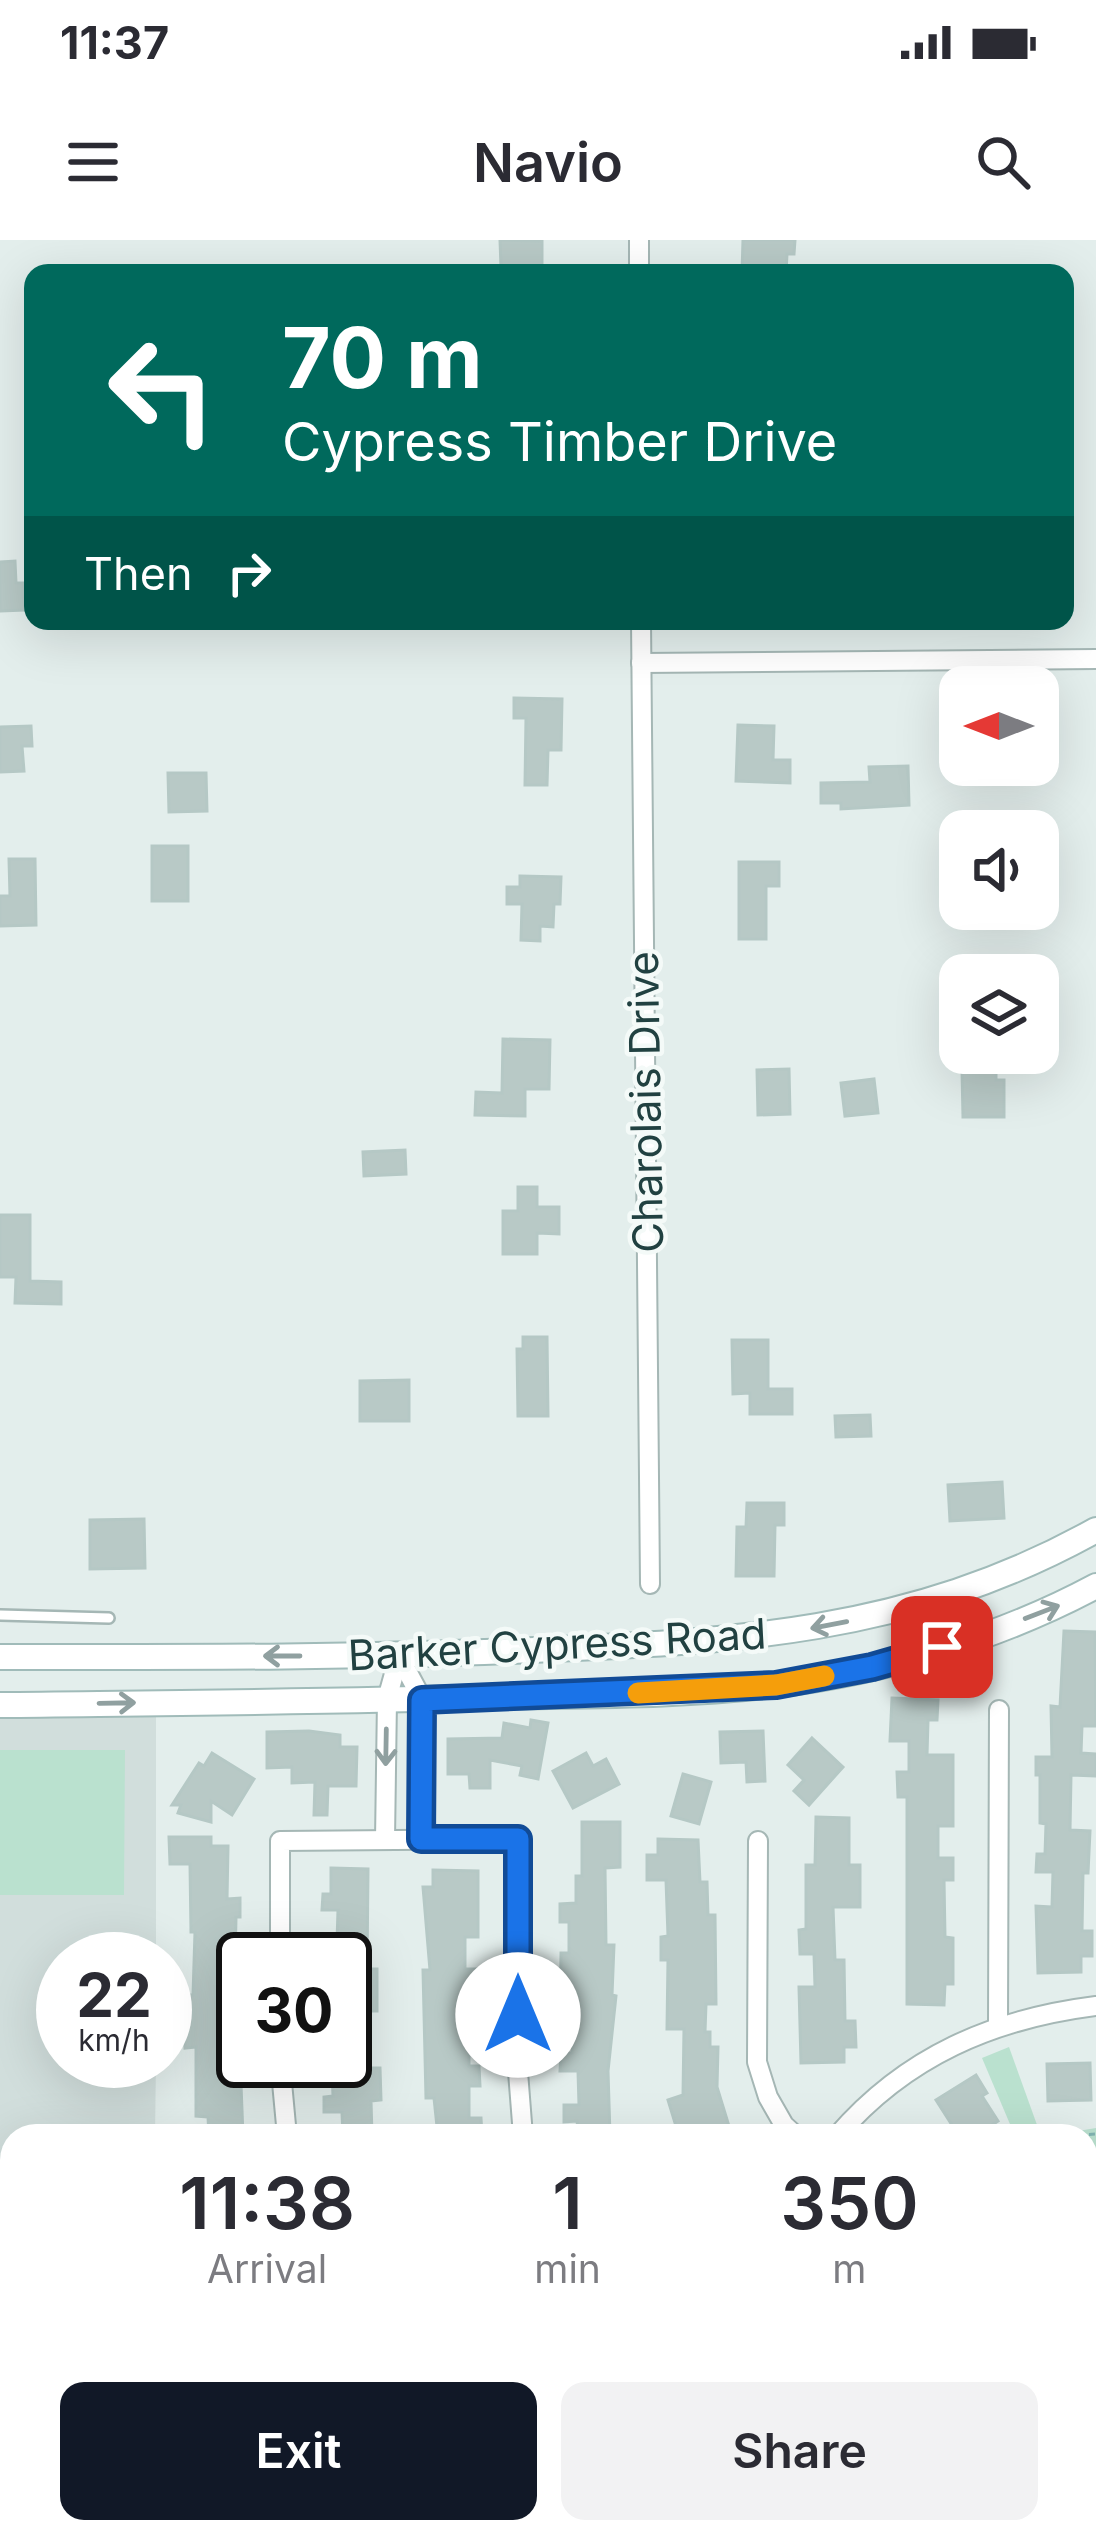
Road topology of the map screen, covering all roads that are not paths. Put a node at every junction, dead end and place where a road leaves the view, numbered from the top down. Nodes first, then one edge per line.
1 (640, 630) edge
2 (1096, 659) edge
3 (641, 663) junction
4 (1096, 1530) edge
5 (650, 1584) dead end
6 (1096, 1586) edge
7 (0, 1615) edge
8 (109, 1618) dead end
9 (399, 1656) junction
10 (0, 1657) edge
11 (387, 1700) junction
12 (422, 1700) junction
13 (0, 1705) edge
14 (1000, 1710) dead end
15 (421, 1839) junction
16 (385, 1840) junction
17 (758, 1841) dead end
18 (280, 1932) edge
19 (1096, 2006) edge
20 (998, 2024) junction
21 (283, 2088) edge
22 (286, 2124) edge
23 (522, 2124) edge
24 (787, 2124) edge
25 (847, 2124) edge

1 - 3 street, Charolais Drive
2 - 3 street
3 - 5 street, Charolais Drive
4 -> 9 main road, Barker Cypress Road
12 -> 6 main road, Barker Cypress Road
7 - 8 lane
9 -> 10 main road, Barker Cypress Road
9 - 11 street
9 - 12 street
11 - 12 main road, Barker Cypress Road
13 -> 11 main road, Barker Cypress Road
11 -> 16 street
12 - 15 street
14 - 20 street
15 - 16 street
15 - 23 street
16 - 18 street
17 - 24 street
19 - 20 street
20 - 25 street
21 - 22 street

